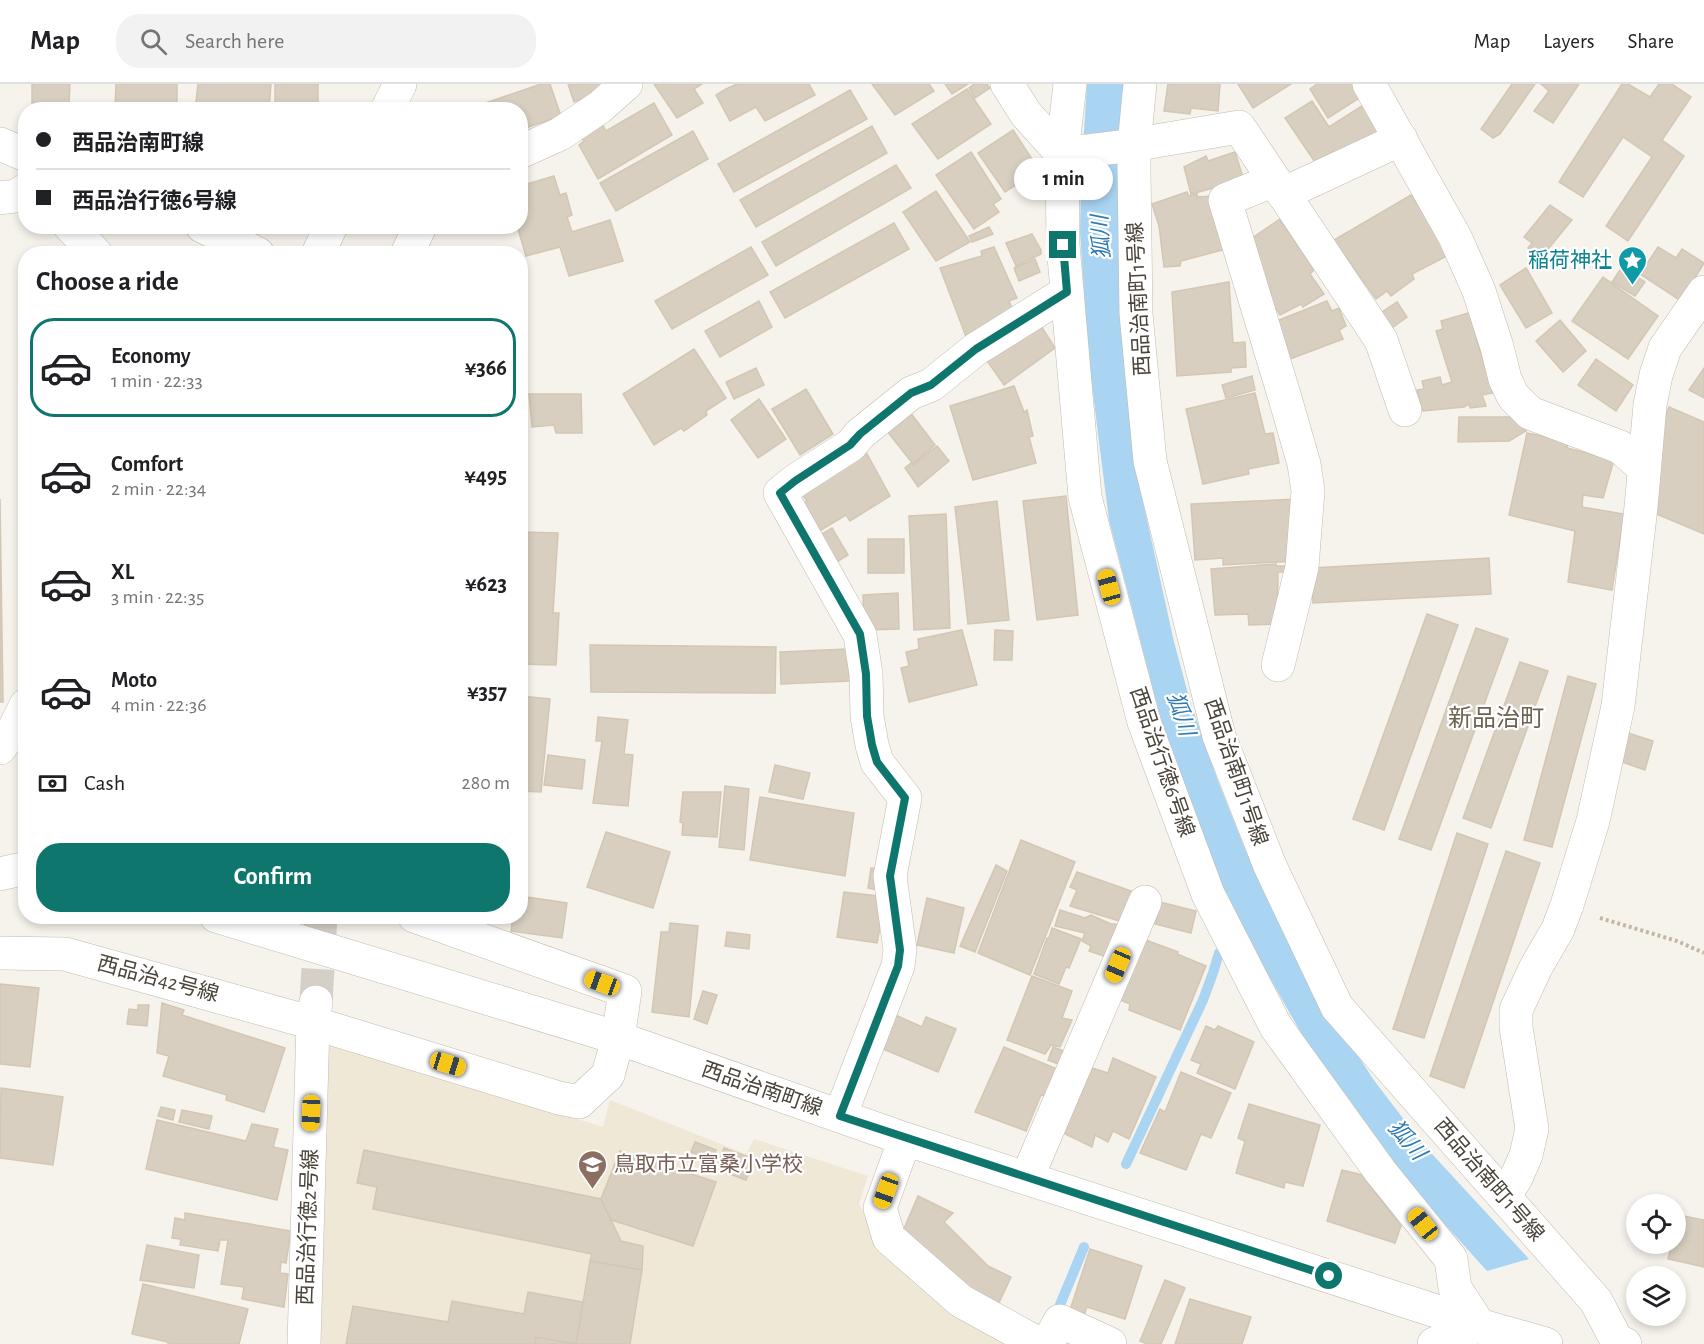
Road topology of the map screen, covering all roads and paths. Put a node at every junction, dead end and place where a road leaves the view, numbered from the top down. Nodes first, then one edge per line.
1 (399, 84) edge
2 (626, 84) edge
3 (1007, 84) edge
4 (1070, 84) edge
5 (1140, 84) edge
6 (1370, 84) edge
7 (391, 102) edge
8 (1401, 139) junction
9 (0, 144) edge
10 (1130, 146) junction
11 (528, 148) edge
12 (18, 152) edge
13 (1070, 153) junction
14 (1279, 187) junction
15 (18, 195) edge
16 (0, 198) edge
17 (77, 234) edge
18 (218, 234) edge
19 (89, 246) edge
20 (242, 246) edge
21 (1067, 292) junction
22 (1704, 292) edge
23 (1405, 410) dead end
24 (1644, 468) junction
25 (1278, 665) dead end
26 (18, 721) edge
27 (0, 748) edge
28 (18, 870) edge
29 (0, 874) edge
30 (1145, 902) dead end
31 (1567, 905) junction
32 (242, 924) edge
33 (437, 924) edge
34 (0, 953) edge
35 (1704, 953) edge
36 (315, 1012) junction
37 (618, 1038) junction
38 (840, 1116) junction
39 (905, 1138) junction
40 (1027, 1178) junction
41 (1504, 1196) junction
42 (1479, 1325) junction
43 (304, 1344) edge
44 (1039, 1344) edge
45 (1047, 1344) edge
46 (1110, 1344) edge
47 (1434, 1344) edge
48 (1533, 1344) edge
49 (1625, 1344) edge

1 - 7 street
2 - 11 street
3 - 13 street
4 - 13 street, 西品治行徳6号線
5 - 10 street, 西品治南町1号線
6 - 8 street
8 - 14 street
8 - 24 street
9 - 12 street
10 - 13 street
10 - 14 street
10 - 41 street, 西品治南町1号線
13 - 21 street, 西品治行徳6号線
14 - 23 street
14 - 25 street
15 - 16 street
17 - 19 street
18 - 20 street
21 - 38 street
21 - 42 street, 西品治行徳6号線
22 - 24 street
24 - 31 street
26 - 27 street
28 - 29 street
30 - 40 street
31 - 35 path
31 - 41 street
32 - 37 street, 西品治南町線
33 - 37 street
34 - 36 street, 西品治42号線
36 - 37 street, 西品治42号線
36 - 43 street, 西品治行徳2号線
37 - 38 street, 西品治南町線
38 - 39 street, 西品治南町線
39 - 40 street, 西品治南町線
39 - 44 street
40 - 42 street, 西品治南町線
41 - 49 street, 西品治南町1号線
42 - 47 street
42 - 48 street, 西品治南町線
45 - 46 street

